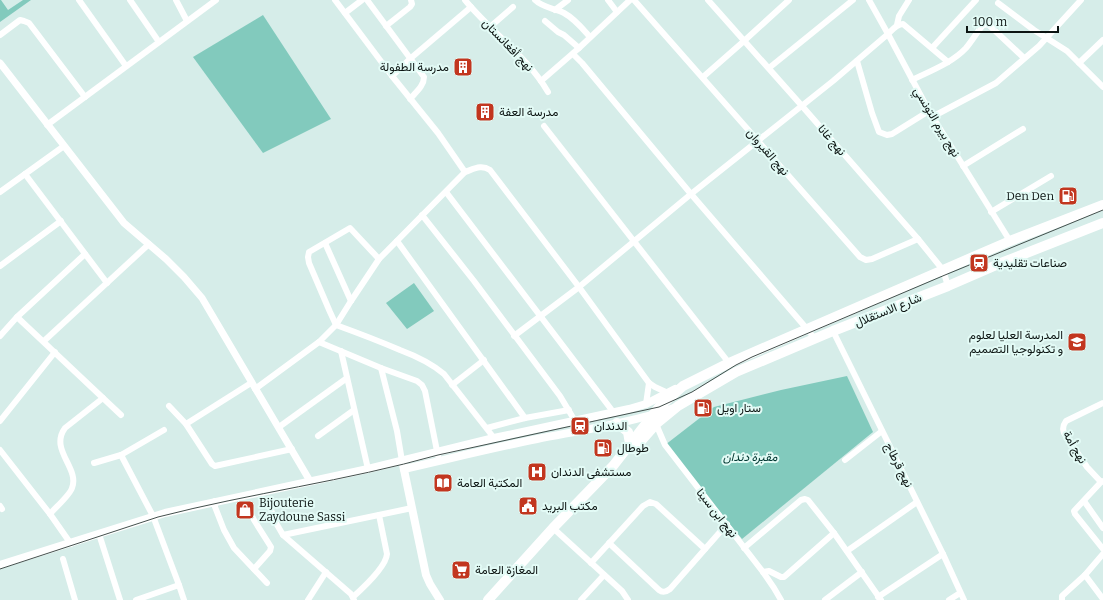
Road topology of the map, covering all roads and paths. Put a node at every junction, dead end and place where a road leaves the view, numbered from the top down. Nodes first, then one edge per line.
1 (79, 0) edge
2 (130, 0) edge
3 (176, 0) edge
4 (216, 0) edge
5 (335, 0) edge
6 (362, 0) edge
7 (367, 0) edge
8 (411, 0) edge
9 (466, 0) edge
10 (535, 0) edge
11 (568, 0) edge
12 (608, 0) edge
13 (630, 0) edge
14 (634, 0) edge
15 (708, 0) edge
16 (789, 0) edge
17 (853, 0) edge
18 (869, 0) edge
19 (909, 0) edge
20 (976, 0) edge
21 (1081, 0) edge
22 (781, 3) edge
23 (998, 3) dead end
24 (513, 6) dead end
25 (471, 7) junction
26 (555, 10) junction
27 (617, 12) junction
28 (344, 13) junction
29 (187, 21) junction
30 (545, 21) dead end
31 (897, 25) junction
32 (386, 26) junction
33 (490, 27) junction
34 (888, 34) junction
35 (0, 35) edge
36 (590, 37) junction
37 (1046, 38) junction
38 (1103, 40) edge
39 (744, 41) junction
40 (159, 42) junction
41 (579, 48) junction
42 (932, 48) junction
43 (573, 54) junction
44 (411, 58) junction
45 (1024, 58) junction
46 (857, 61) junction
47 (948, 62) junction
48 (0, 63) edge
49 (1079, 63) junction
50 (126, 66) junction
51 (769, 68) junction
52 (392, 76) junction
53 (703, 77) junction
54 (912, 80) junction
55 (541, 81) junction
56 (1103, 87) edge
57 (548, 92) dead end
58 (85, 97) junction
59 (410, 99) junction
60 (802, 106) junction
61 (930, 114) junction
62 (48, 125) junction
63 (544, 126) dead end
64 (1023, 129) dead end
65 (758, 141) junction
66 (64, 146) junction
67 (963, 166) junction
68 (465, 172) junction
69 (25, 174) junction
70 (1051, 176) dead end
71 (0, 192) edge
72 (446, 192) junction
73 (691, 194) junction
74 (1103, 205) edge
75 (991, 212) junction
76 (422, 215) junction
77 (61, 221) junction
78 (1103, 223) edge
79 (918, 239) junction
80 (397, 240) junction
81 (1010, 241) junction
82 (634, 242) junction
83 (325, 243) junction
84 (149, 244) junction
85 (85, 254) junction
86 (379, 259) junction
87 (0, 266) edge
88 (943, 270) junction
89 (107, 283) junction
90 (948, 286) junction
91 (579, 287) junction
92 (351, 301) junction
93 (540, 316) junction
94 (17, 317) junction
95 (336, 325) junction
96 (807, 329) junction
97 (833, 331) junction
98 (0, 336) edge
99 (514, 336) junction
100 (815, 339) junction
101 (44, 341) junction
102 (319, 342) junction
103 (341, 351) junction
104 (55, 352) junction
105 (484, 360) junction
106 (729, 363) junction
107 (381, 368) junction
108 (347, 378) junction
109 (649, 382) junction
110 (452, 385) junction
111 (253, 386) junction
112 (683, 386) junction
113 (668, 393) junction
114 (103, 398) junction
115 (1103, 403) edge
116 (646, 404) junction
117 (169, 406) dead end
118 (354, 410) junction
119 (569, 410) junction
120 (614, 413) junction
121 (121, 415) dead end
122 (525, 418) junction
123 (654, 420) junction
124 (0, 421) edge
125 (575, 421) junction
126 (617, 423) junction
127 (186, 424) junction
128 (279, 427) junction
129 (487, 428) junction
130 (164, 430) dead end
131 (882, 431) junction
132 (318, 436) dead end
133 (494, 438) junction
134 (630, 444) junction
135 (292, 449) junction
136 (0, 450) edge
137 (437, 452) junction
138 (121, 454) junction
139 (845, 460) dead end
140 (439, 461) junction
141 (94, 463) dead end
142 (403, 465) junction
143 (368, 469) junction
144 (310, 481) junction
145 (1102, 482) edge
146 (214, 501) junction
147 (1084, 501) junction
148 (268, 502) dead end
149 (917, 502) junction
150 (247, 506) dead end
151 (412, 508) junction
152 (50, 514) junction
153 (379, 515) junction
154 (152, 516) junction
155 (727, 524) junction
156 (1103, 528) edge
157 (555, 530) junction
158 (834, 533) junction
159 (99, 534) junction
160 (283, 535) junction
161 (609, 543) junction
162 (71, 544) junction
163 (744, 548) junction
164 (705, 549) junction
165 (1103, 549) edge
166 (847, 551) junction
167 (943, 554) junction
168 (1103, 554) edge
169 (63, 559) dead end
170 (591, 563) junction
171 (0, 565) edge
172 (254, 569) junction
173 (326, 572) junction
174 (763, 572) junction
175 (862, 572) junction
176 (604, 575) junction
177 (1085, 575) junction
178 (267, 583) dead end
179 (179, 585) junction
180 (960, 593) junction
181 (353, 598) edge
182 (880, 598) edge
183 (1103, 599) edge
184 (75, 600) edge
185 (120, 600) edge
186 (136, 600) edge
187 (184, 600) edge
188 (308, 600) edge
189 (440, 600) edge
190 (488, 600) edge
191 (494, 600) edge
192 (581, 600) edge
193 (628, 600) edge
194 (780, 600) edge
195 (825, 600) edge
196 (949, 600) edge
197 (964, 600) edge
198 (1062, 600) edge

1 - 50 street
2 - 40 street
3 - 29 street
4 - 29 street
5 - 28 street
6 - 28 street
7 - 32 street
8 - 32 street
9 - 25 street, نهج أفغانستان
10 - 26 street
11 - 26 street
12 - 27 street
13 - 27 street
14 - 53 street, نهج القيروان
15 - 39 street, نهج غانا
16 - 22 street
17 - 51 street
18 - 34 street, نهج بيرم التونسي
19 - 31 street
20 - 42 street
21 - 37 street
22 - 39 street
23 - 37 street
24 - 33 street
25 - 33 street, نهج أفغانستان
25 - 44 street
26 - 36 street
27 - 36 street
28 - 52 street
29 - 40 street
30 - 41 street
31 - 34 street
31 - 42 street
32 - 44 street
33 - 55 street, نهج أفغانستان
34 - 46 street
34 - 54 street, نهج بيرم التونسي
35 - 58 street
36 - 41 street
37 - 45 street
37 - 49 street
38 - 49 street
39 - 51 street, نهج غانا
39 - 53 street
40 - 50 street
41 - 43 street
42 - 47 street
43 - 55 street
43 - 73 street
44 - 52 street
44 - 59 street
45 - 47 street
45 - 61 street
46 - 60 street
46 - 61 street
47 - 54 street
48 - 62 street
49 - 56 street
50 - 58 street
51 - 60 street, نهج غانا
52 - 59 street
53 - 65 street, نهج القيروان
54 - 61 street, نهج بيرم التونسي
55 - 57 street, نهج أفغانستان
58 - 62 street
59 - 68 street
60 - 65 street
60 - 79 street, نهج غانا
61 - 67 street, نهج بيرم التونسي
62 - 66 street
63 - 82 street
64 - 67 street
65 - 73 street
65 - 79 street, نهج القيروان
66 - 69 street
66 - 84 street
67 - 75 street, نهج بيرم التونسي
68 - 72 street
68 - 91 street
69 - 71 street
69 - 77 street
70 - 75 street
72 - 76 street
72 - 93 street
73 - 82 street
73 - 96 street
74 - 81 highway, شارع الاستقلال
75 - 81 street, نهج بيرم التونسي
76 - 80 street
76 - 99 street
77 - 85 street
77 - 87 street
78 - 90 highway, شارع الاستقلال
79 - 88 street, نهج غانا
80 - 86 street
80 - 105 street
81 - 88 highway, شارع الاستقلال
82 - 91 street
82 - 106 street
83 - 86 street
83 - 92 street
83 - 95 street
84 - 89 street
84 - 111 street
85 - 89 street
85 - 94 street
86 - 92 street
88 - 90 street, نهج غانا
88 - 96 highway, شارع الاستقلال
89 - 101 street
90 - 97 highway, شارع الاستقلال
91 - 93 street
91 - 109 street
92 - 95 street
93 - 99 street
93 - 120 street
94 - 98 street
94 - 101 street
95 - 102 street
95 - 110 street
96 - 100 street
96 - 106 highway, شارع الاستقلال
97 - 100 highway, شارع الاستقلال
97 - 131 street, نهج قرطاج
99 - 119 street
100 - 123 highway, شارع الاستقلال
101 - 104 street
102 - 103 street
102 - 111 street
103 - 107 street
103 - 108 street
104 - 114 street
104 - 124 street
105 - 110 street
105 - 122 street
106 - 112 highway, شارع الاستقلال
107 - 137 street
107 - 142 street
108 - 118 street
108 - 128 street
109 - 113 street
109 - 116 street
110 - 129 street
111 - 127 street
111 - 128 street
112 - 113 main road
112 - 123 highway, شارع الاستقلال
113 - 116 main road
114 - 121 street
114 - 152 street
115 - 145 street, نهج أمة
116 - 120 main road
117 - 127 street
118 - 132 street
118 - 143 street
119 - 122 street
119 - 125 street
120 - 125 main road
122 - 129 street
123 - 126 main road
123 - 134 highway
123 - 155 street, نهج ابن سينا
123 - 157 highway
125 - 133 main road
126 - 134 highway
126 - 140 main road
127 - 135 street
128 - 135 street
129 - 133 street
130 - 138 street
131 - 139 street
131 - 149 street, نهج قرطاج
133 - 137 main road
134 - 157 highway
135 - 144 street
136 - 152 street
137 - 140 street
137 - 142 main road
138 - 141 street
138 - 154 street
140 - 142 main road
142 - 143 main road
142 - 151 main road
143 - 144 main road
144 - 146 main road
145 - 147 street
146 - 154 main road
146 - 172 street
147 - 156 street
147 - 165 street
148 - 160 street
149 - 166 street
149 - 167 street, نهج قرطاج
150 - 172 street
151 - 153 street
151 - 189 main road
152 - 162 street
153 - 160 street
153 - 181 street
154 - 159 main road
154 - 179 street
155 - 163 street, نهج ابن سينا
155 - 164 street
157 - 170 street
157 - 190 highway
157 - 191 highway
158 - 163 street
158 - 166 street
158 - 174 street
159 - 162 main road
159 - 185 street
160 - 173 street
161 - 164 street
161 - 164 street
161 - 170 street
162 - 171 main road
163 - 174 street, نهج ابن سينا
166 - 175 street
167 - 180 street, نهج قرطاج
167 - 182 street
168 - 177 street
169 - 184 street
170 - 176 street
172 - 178 street
173 - 181 street
173 - 188 street
174 - 194 street, نهج ابن سينا
175 - 182 street
175 - 195 street
176 - 192 street
176 - 193 street
177 - 183 street
177 - 198 street
179 - 186 street
179 - 187 street
180 - 196 street
180 - 197 street, نهج قرطاج

